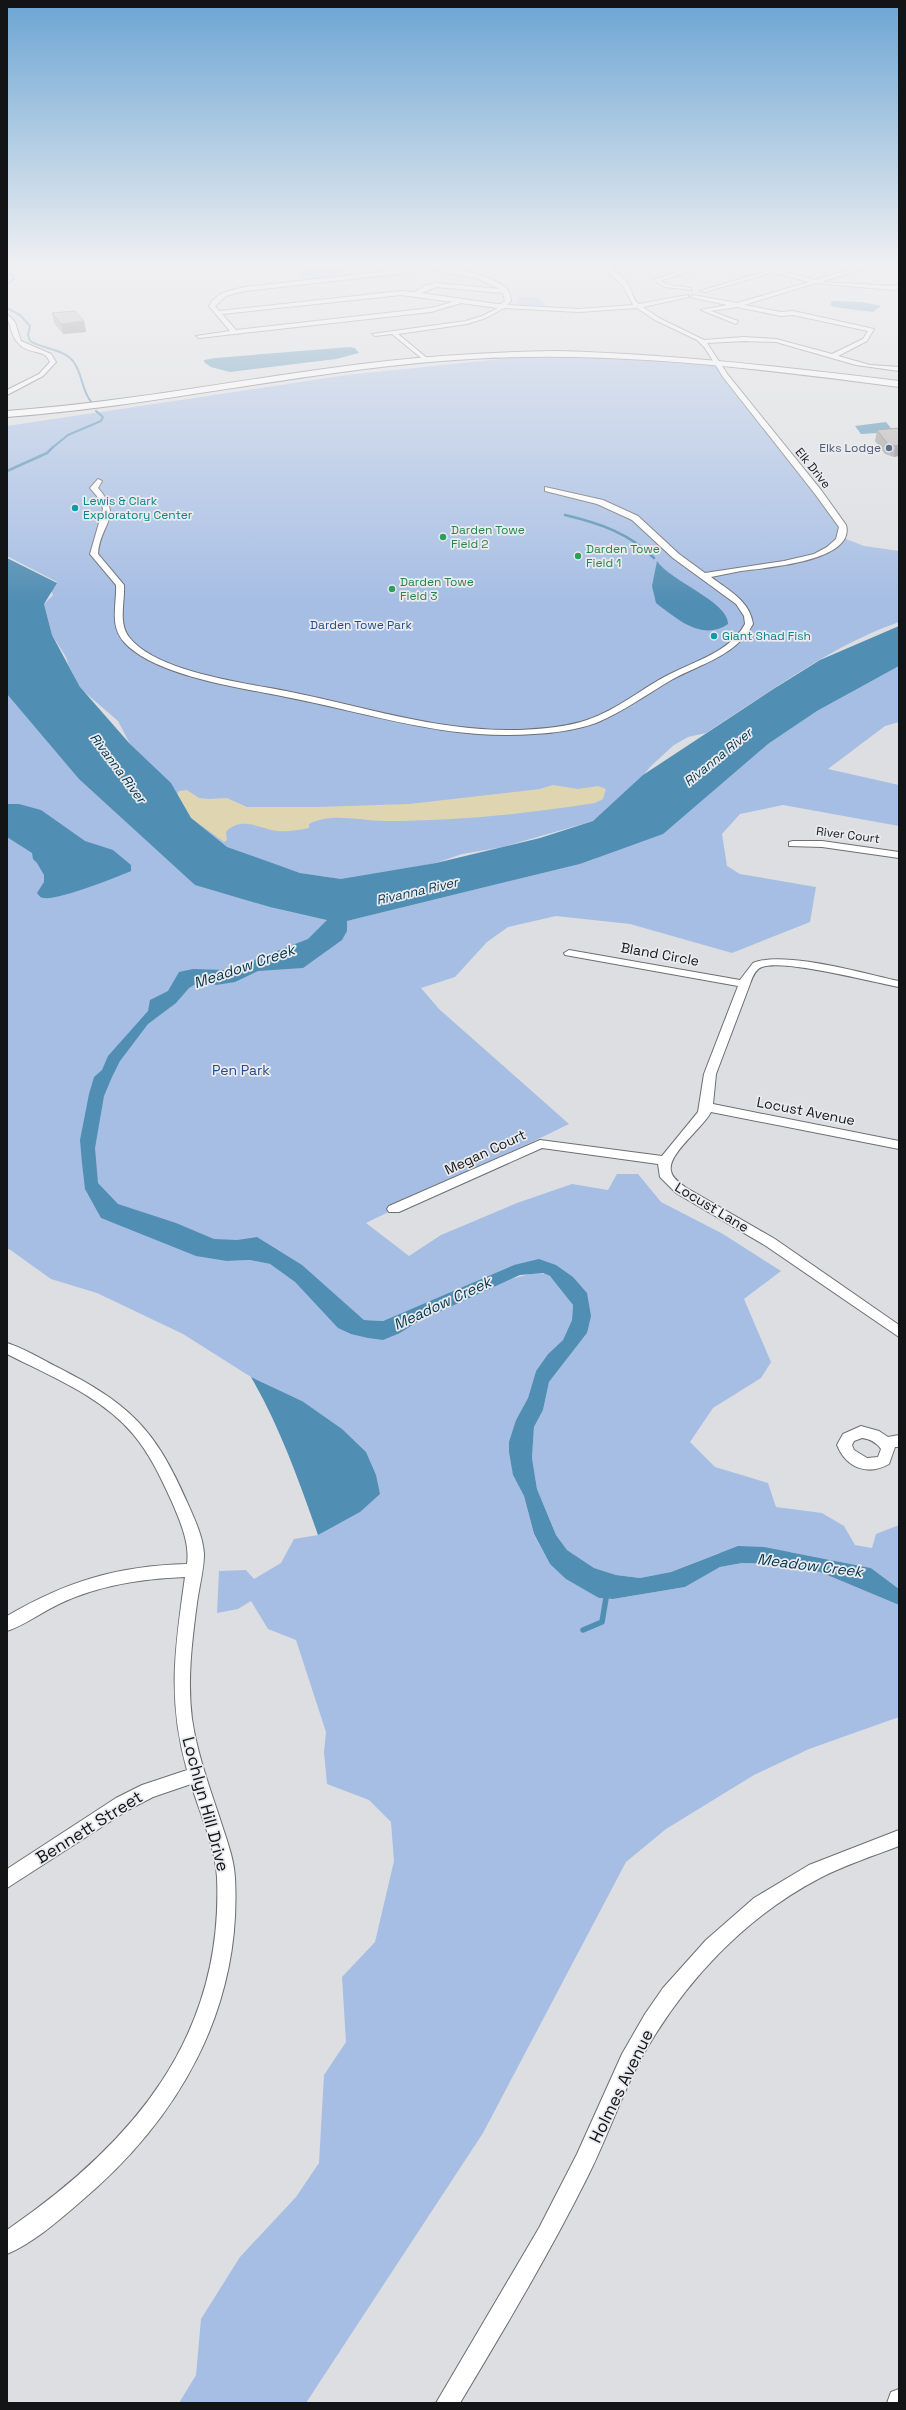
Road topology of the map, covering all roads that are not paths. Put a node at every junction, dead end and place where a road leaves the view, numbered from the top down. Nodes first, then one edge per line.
1 (36, 377) edge
2 (302, 377) edge
3 (726, 377) edge
4 (858, 377) edge
5 (899, 384) edge
6 (7, 393) edge
7 (7, 414) edge
8 (98, 481) dead end
9 (548, 489) dead end
10 (704, 576) junction
11 (794, 844) dead end
12 (899, 855) edge
13 (570, 953) dead end
14 (744, 984) junction
15 (899, 984) edge
16 (707, 1107) junction
17 (899, 1145) edge
18 (665, 1161) junction
19 (394, 1209) dead end
20 (899, 1332) edge
21 (7, 1348) edge
22 (194, 1570) junction
23 (7, 1624) edge
24 (198, 1774) junction
25 (899, 1838) edge
26 (7, 1879) edge
27 (7, 2243) edge
28 (447, 2403) edge

1 - 6 street
2 - 7 main road
3 - 10 street, Elk Drive
4 - 5 main road
8 - 10 street
9 - 10 street
11 - 12 street, River Court
13 - 14 street, Bland Circle
14 - 15 street
14 - 16 street
16 - 17 street, Locust Avenue
16 - 18 street
18 - 19 street, Megan Court
18 - 20 street, Locust Lane
21 - 22 street, Lochlyn Hill Drive
22 - 23 street
22 - 24 street, Lochlyn Hill Drive
24 - 26 street, Bennett Street
24 - 27 street, Lochlyn Hill Drive
25 - 28 street, Holmes Avenue

